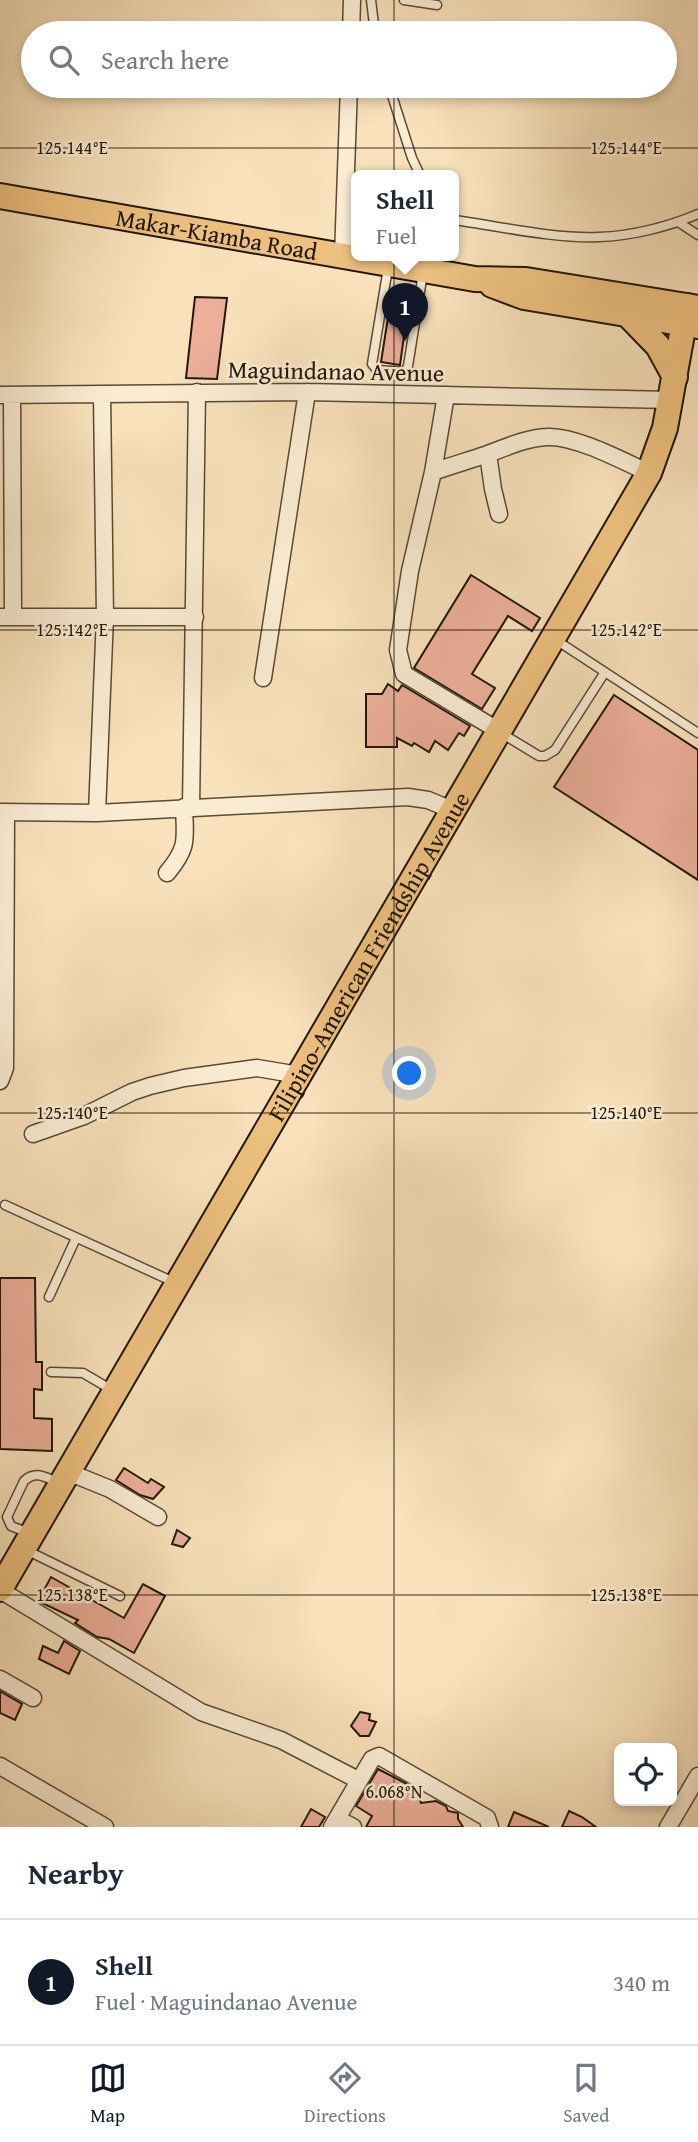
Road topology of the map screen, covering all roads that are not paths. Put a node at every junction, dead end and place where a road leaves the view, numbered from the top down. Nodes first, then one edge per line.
1 (352, 0) edge
2 (371, 0) edge
3 (404, 0) edge
4 (437, 5) dead end
5 (351, 21) edge
6 (374, 21) edge
7 (349, 98) edge
8 (393, 98) edge
9 (417, 170) edge
10 (0, 196) edge
11 (698, 214) edge
12 (459, 221) edge
13 (678, 222) junction
14 (698, 234) edge
15 (343, 256) junction
16 (351, 257) edge
17 (391, 261) edge
18 (394, 261) edge
19 (424, 270) junction
20 (475, 279) junction
21 (628, 315) junction
22 (692, 316) edge
23 (680, 375) edge
24 (197, 392) junction
25 (307, 392) junction
26 (6, 395) edge
27 (102, 395) junction
28 (446, 395) junction
29 (488, 454) junction
30 (433, 472) junction
31 (649, 472) junction
32 (499, 513) dead end
33 (104, 616) junction
34 (6, 617) edge
35 (195, 617) junction
36 (553, 638) junction
37 (605, 672) junction
38 (263, 678) dead end
39 (499, 731) junction
40 (698, 733) edge
41 (187, 807) junction
42 (452, 810) junction
43 (3, 812) edge
44 (97, 813) junction
45 (167, 873) dead end
46 (299, 1075) junction
47 (0, 1081) edge
48 (33, 1133) dead end
49 (5, 1205) dead end
50 (76, 1238) junction
51 (178, 1285) junction
52 (49, 1297) dead end
53 (51, 1372) dead end
54 (114, 1392) junction
55 (65, 1477) junction
56 (158, 1517) dead end
57 (27, 1542) junction
58 (0, 1590) edge
59 (120, 1596) dead end
60 (0, 1679) edge
61 (33, 1698) dead end
62 (0, 1766) edge
63 (698, 1776) edge
64 (358, 1780) junction
65 (335, 1823) edge
66 (105, 1827) edge
67 (353, 1827) edge
68 (490, 1827) edge
69 (668, 1827) edge

1 - 5 street
2 - 6 lane
3 - 4 lane
7 - 15 street
8 - 9 lane
10 - 15 main road, Makar-Kiamba Road
11 - 13 lane
12 - 13 lane
13 - 14 lane
15 - 16 main road, Makar-Kiamba Road
17 - 19 lane
18 - 19 main road, Makar-Kiamba Road
19 - 20 main road, Makar-Kiamba Road
20 - 21 main road, Makar-Kiamba Road
20 - 22 main road, Makar-Kiamba Road
21 - 22 main road, Makar-Kiamba Road
21 - 23 main road
22 - 23 main road, Filipino-American Friendship Avenue
23 - 28 street, Maguindanao Avenue
23 - 31 main road, Filipino-American Friendship Avenue
24 - 25 street, Maguindanao Avenue
24 - 27 street, Maguindanao Avenue
24 - 35 street
25 - 28 street, Maguindanao Avenue
25 - 38 street
26 - 27 street, Maguindanao Avenue
26 - 34 street
27 - 33 street
28 - 30 street
29 - 30 street
29 - 31 street
29 - 32 street
30 - 39 street
31 - 36 main road, Filipino-American Friendship Avenue
33 - 34 street
33 - 35 street
33 - 44 street
35 - 41 street
36 - 37 lane
36 - 39 main road, Filipino-American Friendship Avenue
37 - 39 lane
37 - 40 lane
39 - 42 main road, Filipino-American Friendship Avenue
41 - 42 street
41 - 44 street
41 - 45 street
42 - 46 main road, Filipino-American Friendship Avenue
43 - 44 street
43 - 47 street
46 - 48 street
46 - 51 main road, Filipino-American Friendship Avenue
49 - 50 lane
50 - 51 lane
50 - 52 lane
51 - 54 main road, Filipino-American Friendship Avenue
53 - 54 lane
54 - 55 main road, Filipino-American Friendship Avenue
55 - 56 street
55 - 57 main road, Filipino-American Friendship Avenue
55 - 57 lane
57 - 58 main road, Filipino-American Friendship Avenue
57 - 59 lane
58 - 64 street
60 - 61 street
62 - 66 street
63 - 69 street
64 - 65 street
64 - 68 street
65 - 67 street

